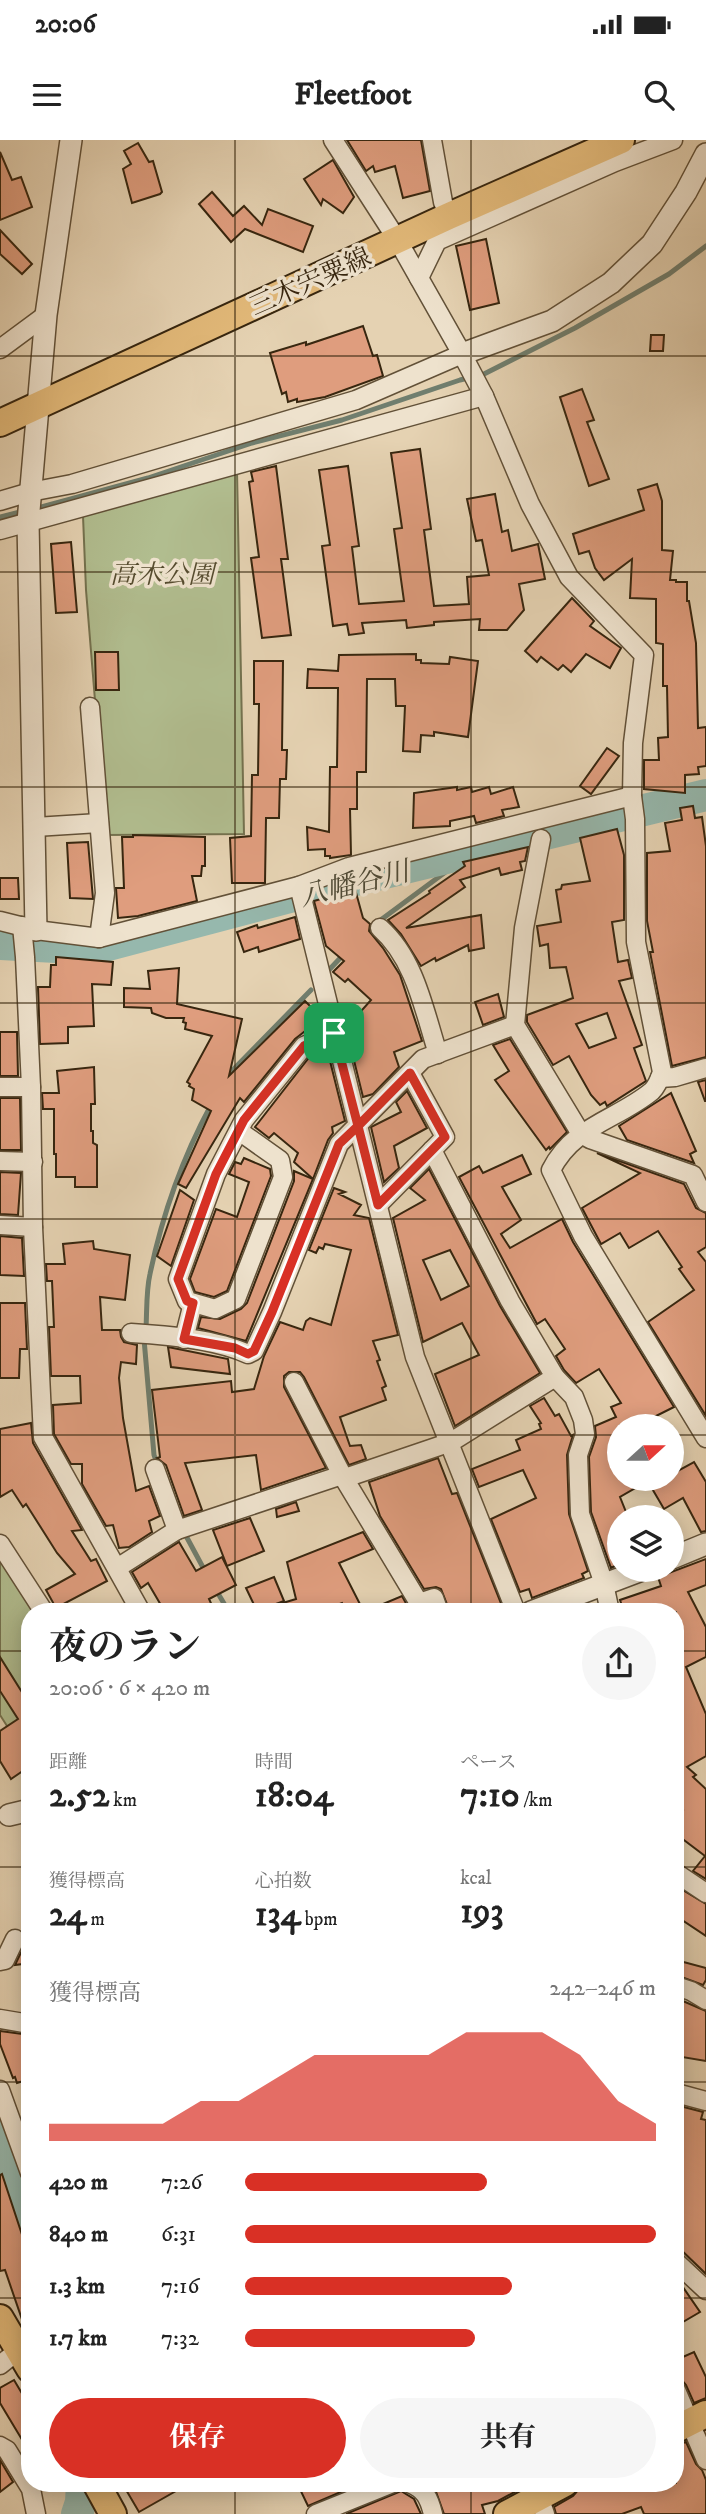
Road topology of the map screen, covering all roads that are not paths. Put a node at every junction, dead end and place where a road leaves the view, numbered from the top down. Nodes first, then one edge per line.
1 (71, 140) edge
2 (333, 140) edge
3 (432, 140) edge
4 (621, 140) edge
5 (673, 140) edge
6 (706, 154) edge
7 (449, 216) junction
8 (398, 241) junction
9 (419, 278) junction
10 (46, 315) junction
11 (0, 349) edge
12 (466, 361) junction
13 (483, 394) junction
14 (39, 406) junction
15 (0, 423) edge
16 (30, 492) junction
17 (0, 501) edge
18 (28, 522) junction
19 (0, 530) edge
20 (90, 707) dead end
21 (632, 796) junction
22 (99, 823) junction
23 (35, 827) junction
24 (541, 839) dead end
25 (299, 886) junction
26 (0, 921) edge
27 (29, 928) junction
28 (380, 928) dead end
29 (99, 938) junction
30 (515, 1025) junction
31 (334, 1033) junction
32 (438, 1054) junction
33 (706, 1068) edge
34 (410, 1073) junction
35 (660, 1078) junction
36 (0, 1087) edge
37 (31, 1087) junction
38 (358, 1126) junction
39 (239, 1131) junction
40 (581, 1134) junction
41 (432, 1150) junction
42 (0, 1161) edge
43 (33, 1163) junction
44 (706, 1202) edge
45 (378, 1205) junction
46 (0, 1225) edge
47 (33, 1227) junction
48 (193, 1303) junction
49 (131, 1333) dead end
50 (184, 1339) junction
51 (555, 1377) junction
52 (294, 1382) dead end
53 (706, 1438) edge
54 (451, 1442) junction
55 (155, 1469) dead end
56 (343, 1476) junction
57 (177, 1530) junction
58 (706, 1544) edge
59 (0, 1545) edge
60 (684, 1553) edge
61 (117, 1568) junction
62 (609, 1582) edge
63 (604, 1584) junction
64 (38, 1603) edge
65 (136, 1603) edge
66 (419, 1603) edge
67 (419, 1603) edge
68 (435, 1603) edge
69 (513, 1603) edge
70 (554, 1603) edge
71 (608, 1603) edge
72 (684, 1878) edge
73 (706, 1893) edge
74 (15, 1938) dead end
75 (0, 1961) edge
76 (684, 1989) edge
77 (706, 2000) edge
78 (0, 2019) edge
79 (21, 2022) edge
80 (0, 2090) edge
81 (684, 2095) edge
82 (706, 2102) edge
83 (21, 2148) edge
84 (684, 2269) edge
85 (706, 2290) edge
86 (0, 2318) edge
87 (20, 2356) edge
88 (690, 2422) edge
89 (0, 2446) edge
90 (706, 2460) edge
91 (21, 2473) edge
92 (31, 2492) edge
93 (101, 2492) edge
94 (371, 2492) edge
95 (421, 2492) edge
96 (548, 2494) edge
97 (36, 2514) edge
98 (113, 2514) edge
99 (316, 2514) edge
100 (433, 2514) edge
101 (507, 2514) edge

1 - 10 street
2 - 8 street
3 - 7 street
4 - 7 main road, 三木宍粟線
5 - 9 street
6 - 12 street
7 - 8 main road, 三木宍粟線
8 - 9 street
8 - 14 main road, 三木宍粟線
9 - 12 street
10 - 11 street
10 - 14 street
12 - 13 street
12 - 16 street
13 - 18 street
13 - 21 street
14 - 15 main road, 三木宍粟線
14 - 16 street
16 - 17 street
16 - 18 street
18 - 19 street
18 - 23 street
20 - 22 street
21 - 25 street
21 - 35 street
22 - 23 street
22 - 29 street
23 - 27 street
24 - 30 street
25 - 29 street
25 - 31 street
26 - 27 street
27 - 29 street
27 - 37 street
28 - 32 street
30 - 32 street
30 - 40 street
31 - 38 street
31 - 39 street
32 - 34 street
33 - 35 street
34 - 38 street
34 - 41 street
35 - 40 street
36 - 37 street
37 - 43 street
38 - 45 street
38 - 50 street
39 - 48 street
39 - 48 street
40 - 44 street
40 - 53 street
41 - 45 street
41 - 51 street
42 - 43 street
43 - 47 street
45 - 54 street
46 - 47 street
47 - 61 street
48 - 50 street
49 - 50 street
51 - 54 street
51 - 63 street
52 - 56 street
54 - 56 street
54 - 69 street
55 - 57 street
56 - 57 street
56 - 66 street
57 - 61 street
58 - 60 street
59 - 64 street
61 - 65 street
62 - 63 street
63 - 70 street
63 - 71 street
67 - 68 street
72 - 73 street
74 - 75 street
76 - 77 street
78 - 79 street
80 - 83 street
81 - 82 street
84 - 85 street
86 - 87 main road
88 - 90 street
89 - 91 street
92 - 97 street
93 - 98 main road
94 - 99 street
95 - 100 street
96 - 101 main road

